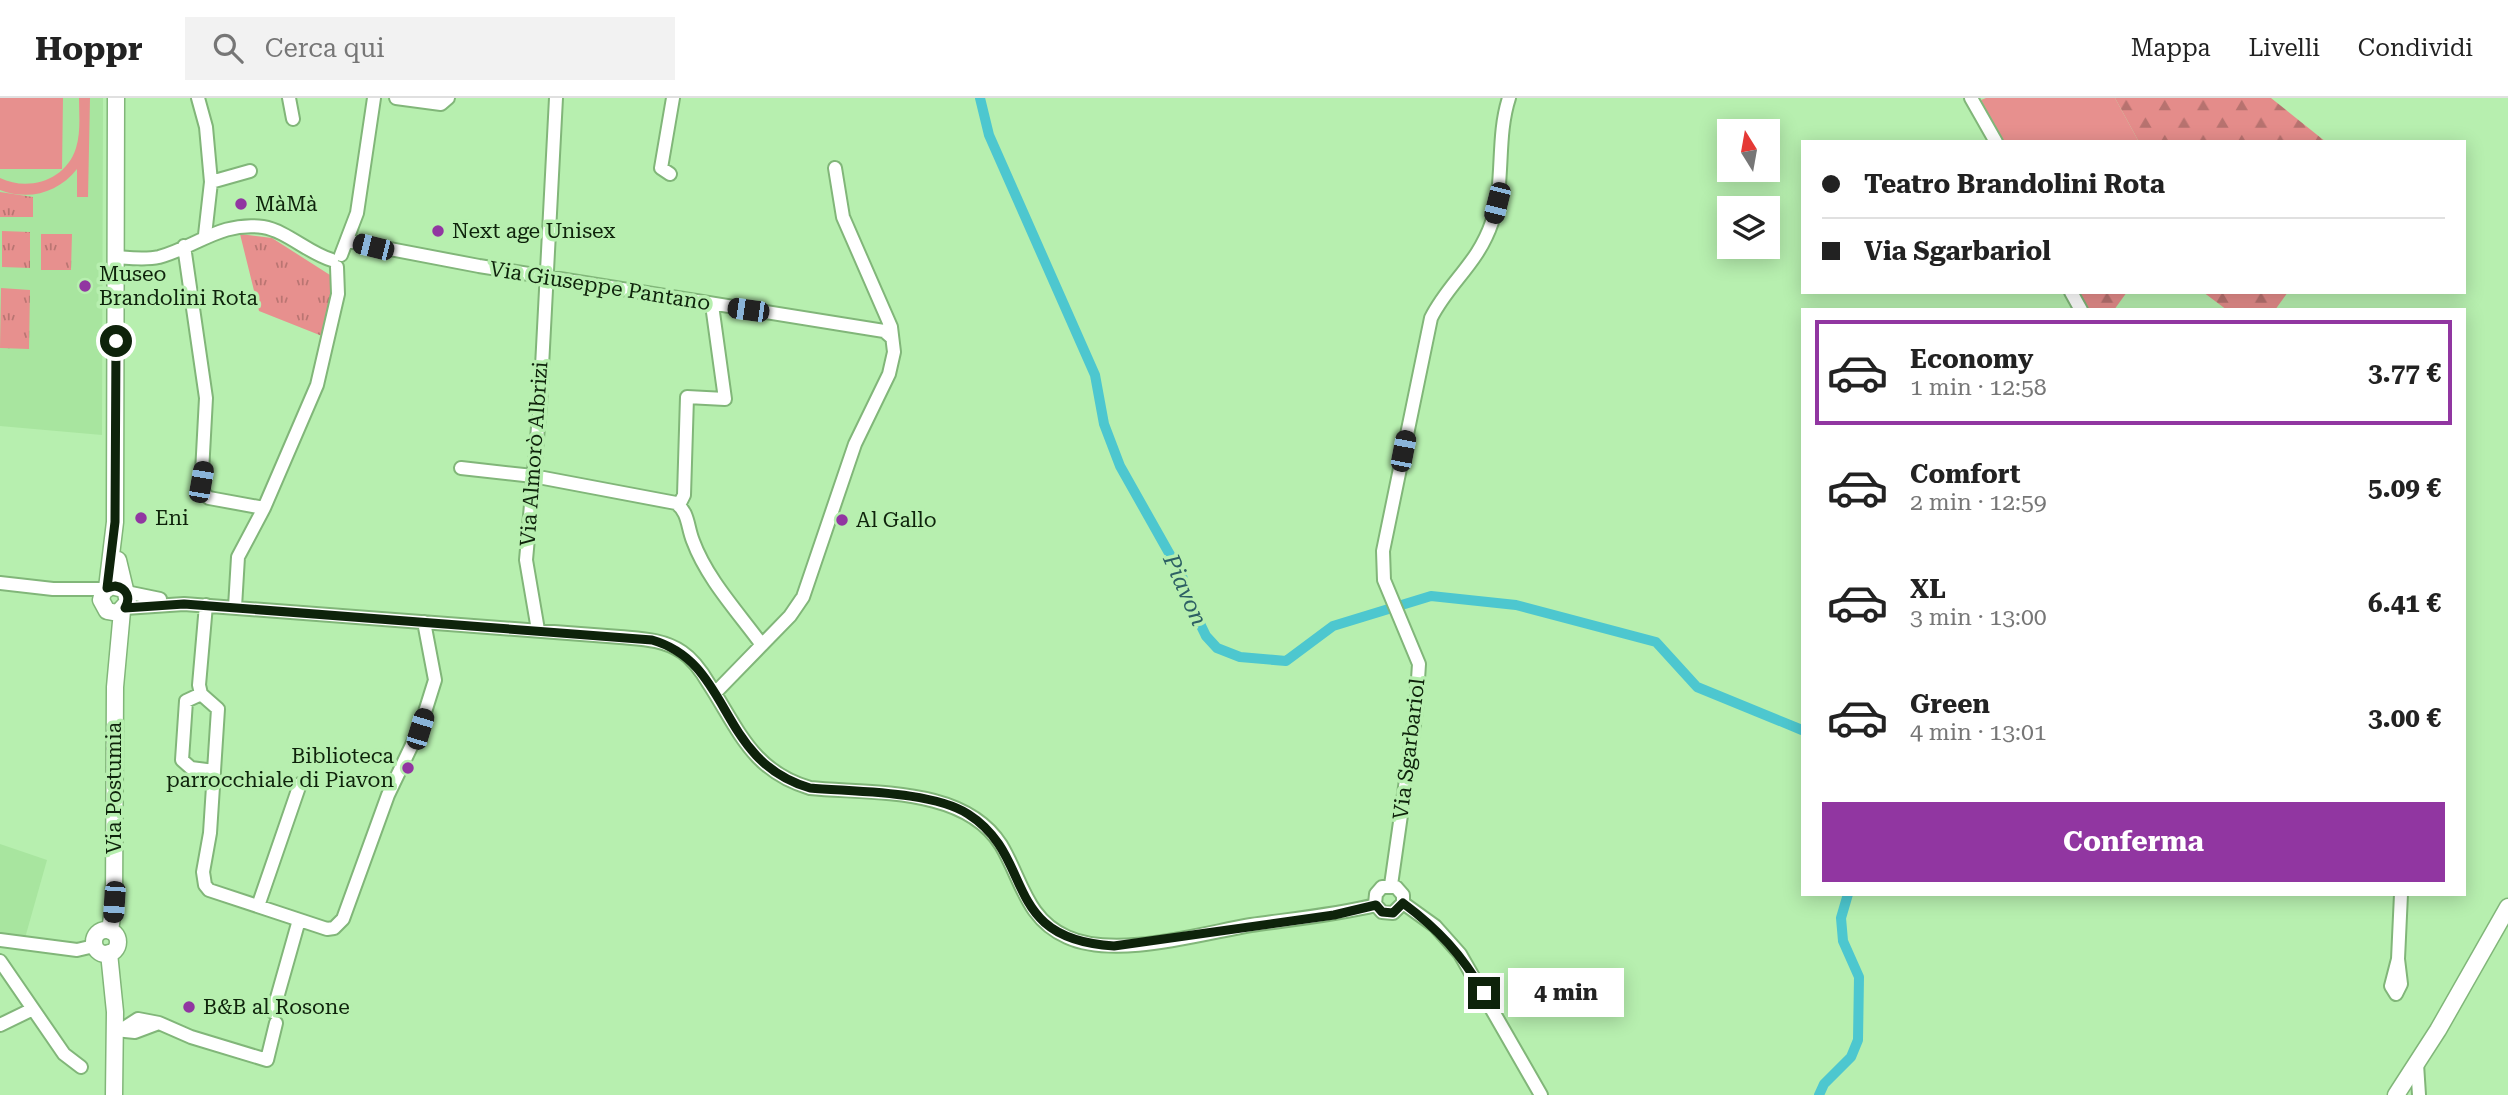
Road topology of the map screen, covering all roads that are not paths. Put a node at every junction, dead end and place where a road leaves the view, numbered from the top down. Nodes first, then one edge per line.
1 (116, 98) edge
2 (198, 98) edge
3 (289, 98) edge
4 (374, 98) edge
5 (396, 98) edge
6 (448, 98) edge
7 (556, 98) edge
8 (673, 98) edge
9 (1509, 98) edge
10 (1971, 98) edge
11 (293, 119) dead end
12 (1995, 140) edge
13 (835, 167) dead end
14 (250, 171) dead end
15 (670, 174) dead end
16 (211, 182) junction
17 (205, 235) junction
18 (348, 241) junction
19 (184, 246) junction
20 (116, 257) junction
21 (337, 261) junction
22 (545, 276) junction
23 (712, 304) junction
24 (891, 337) junction
25 (461, 468) dead end
26 (533, 476) junction
27 (679, 505) junction
28 (264, 508) junction
29 (1, 585) edge
30 (114, 599) junction
31 (206, 605) junction
32 (235, 607) junction
33 (424, 622) junction
34 (538, 630) junction
35 (762, 645) junction
36 (715, 693) junction
37 (201, 694) junction
38 (214, 771) junction
39 (300, 784) dead end
40 (1391, 885) junction
41 (2401, 896) edge
42 (1403, 903) junction
43 (258, 905) junction
44 (1376, 905) junction
45 (2508, 907) edge
46 (299, 920) junction
47 (110, 931) junction
48 (0, 940) edge
49 (94, 946) junction
50 (109, 953) junction
51 (2398, 959) dead end
52 (0, 961) edge
53 (33, 1009) junction
54 (0, 1025) edge
55 (118, 1030) junction
56 (2417, 1063) junction
57 (81, 1067) dead end
58 (2399, 1094) edge
59 (114, 1095) edge
60 (1541, 1095) edge
61 (2418, 1095) edge

1 - 20 main road, Via Postumia
2 - 16 street
3 - 11 street
4 - 18 street
5 - 6 street
7 - 22 street, Via Almorò Albrizi
8 - 15 street
9 - 40 street, Via Sgarbariol
10 - 12 street
13 - 24 street
14 - 16 street
16 - 17 street
17 - 19 street
17 - 21 street
18 - 21 street
18 - 22 street, Via Giuseppe Pantano
19 - 20 street
19 - 28 street
20 - 30 main road, Via Postumia
21 - 28 street
22 - 23 street, Via Giuseppe Pantano
22 - 26 street, Via Almorò Albrizi
23 - 24 street, Via Giuseppe Pantano
23 - 27 street
24 - 35 street
25 - 26 street
26 - 27 street
26 - 34 street, Via Almorò Albrizi
27 - 35 street
28 - 32 street
29 - 30 street
30 - 31 street
30 - 47 main road, Via Postumia
31 - 32 street
31 - 37 street
32 - 33 street
33 - 34 street
33 - 46 street
34 - 36 street
35 - 36 street
36 - 44 street
37 - 38 street
37 - 38 street
38 - 43 street
39 - 43 street
40 - 42 street
40 - 44 street, Via Sgarbariol
41 - 51 street
42 - 44 street
42 - 60 street
43 - 46 street
45 - 56 main road
46 - 55 street
47 - 49 main road
47 - 50 main road
48 - 49 street
49 - 50 main road
50 - 55 main road
52 - 53 street
53 - 54 street
53 - 57 street
55 - 59 main road
56 - 58 main road
56 - 61 street

